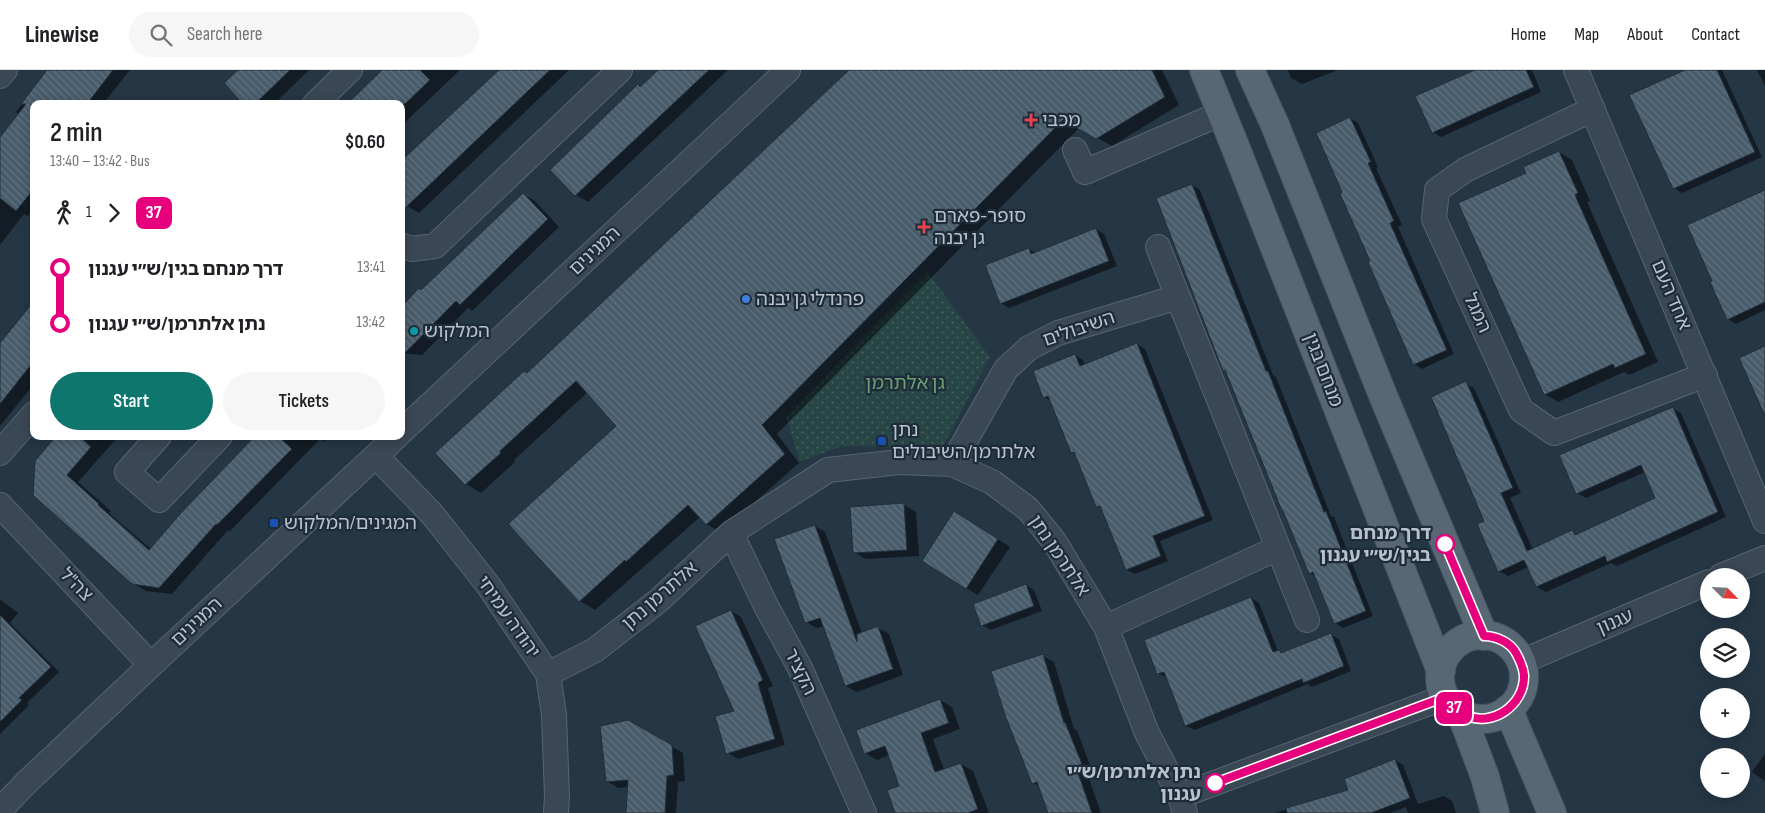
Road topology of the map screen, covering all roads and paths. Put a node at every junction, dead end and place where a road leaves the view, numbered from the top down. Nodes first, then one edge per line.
1 (5, 70) edge
2 (350, 70) edge
3 (620, 70) edge
4 (788, 70) edge
5 (1204, 70) edge
6 (1250, 70) edge
7 (1576, 70) edge
8 (0, 76) edge
9 (319, 100) edge
10 (1593, 109) junction
11 (1222, 113) junction
12 (1075, 150) dead end
13 (405, 247) edge
14 (1158, 247) dead end
15 (1178, 298) junction
16 (1705, 375) junction
17 (30, 419) edge
18 (405, 428) edge
19 (155, 440) edge
20 (216, 440) edge
21 (393, 440) edge
22 (0, 453) edge
23 (376, 456) junction
24 (952, 464) junction
25 (0, 505) edge
26 (1765, 520) edge
27 (731, 533) junction
28 (1278, 548) junction
29 (1765, 558) edge
30 (1741, 568) edge
31 (1700, 586) edge
32 (1307, 620) dead end
33 (1106, 627) junction
34 (1484, 636) junction
35 (1521, 662) junction
36 (152, 664) junction
37 (1440, 670) junction
38 (548, 674) junction
39 (1453, 705) junction
40 (1508, 709) junction
41 (1182, 805) edge
42 (0, 810) edge
43 (556, 813) edge
44 (864, 813) edge
45 (1495, 813) edge
46 (1552, 813) edge

1 - 8 street
2 - 9 street
3 - 13 street
4 - 18 street, המגינים
5 - 11 main road, מנחם בגין
6 - 34 main road
7 - 10 street, אחד העם
10 - 16 street, אחד העם
10 - 16 street, המגל
11 - 12 street
11 - 37 main road, מנחם בגין
14 - 15 street
15 - 24 street, השיבולים
15 - 28 street
16 - 26 street, אחד העם
17 - 22 street
19 - 20 street
21 - 23 street, המגינים
23 - 36 street, המגינים
23 - 38 street, יהודה עמיחי
24 - 27 street, אלתרמן נתן
24 - 33 street, אלתרמן נתן
25 - 36 street, צה"ל
27 - 38 street, אלתרמן נתן
27 - 44 street, הקציר
28 - 32 street
28 - 33 street
29 - 30 street
31 - 35 street, עגנון
33 - 41 street, אלתרמן נתן
34 - 35 main road
34 - 37 main road
35 - 40 main road
36 - 42 street, המגינים
37 - 39 main road
38 - 43 street, יהודה עמיחי
39 - 40 main road
39 - 41 street
39 - 45 main road
40 - 46 main road

